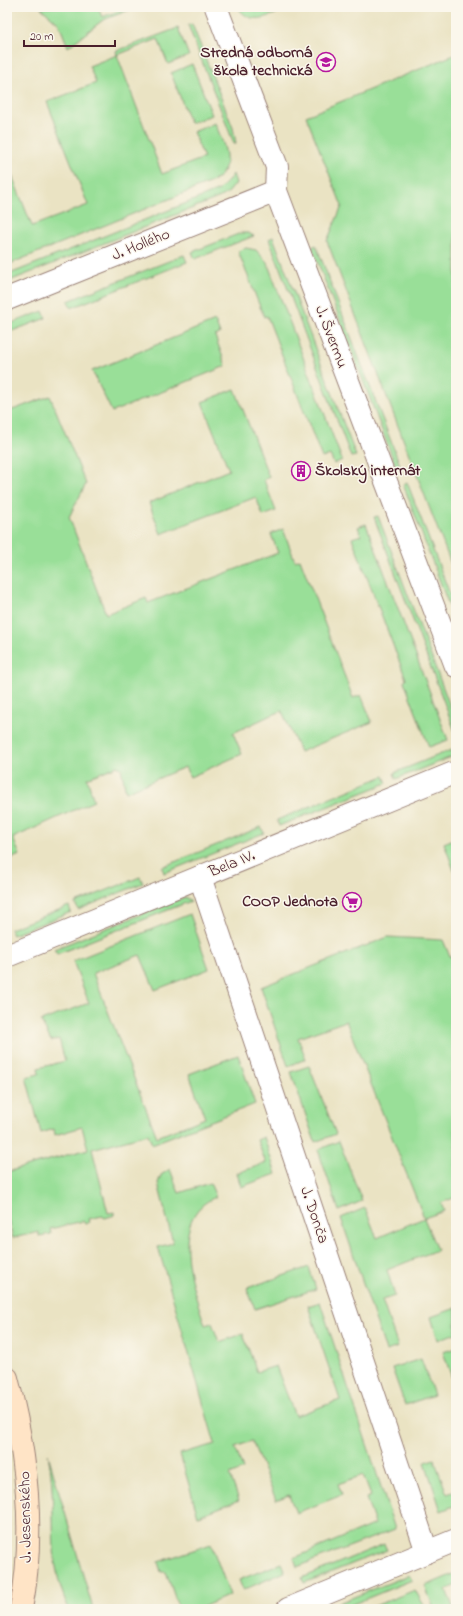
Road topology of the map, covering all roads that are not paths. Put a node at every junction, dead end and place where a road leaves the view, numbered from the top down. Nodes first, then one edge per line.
1 (216, 7) edge
2 (276, 191) junction
3 (7, 299) edge
4 (456, 666) edge
5 (456, 772) edge
6 (200, 877) junction
7 (7, 956) edge
8 (7, 1378) edge
9 (456, 1540) edge
10 (427, 1552) junction
11 (21, 1609) edge
12 (288, 1609) edge

1 - 2 street, J. Švermu
2 - 3 street, J. Hollého
2 - 4 street, J. Švermu
5 - 6 street, Bela IV.
6 - 7 street, Bela IV.
6 - 10 street, J. Donča
8 - 11 street, J. Jesenského
9 - 10 street
10 - 12 street

